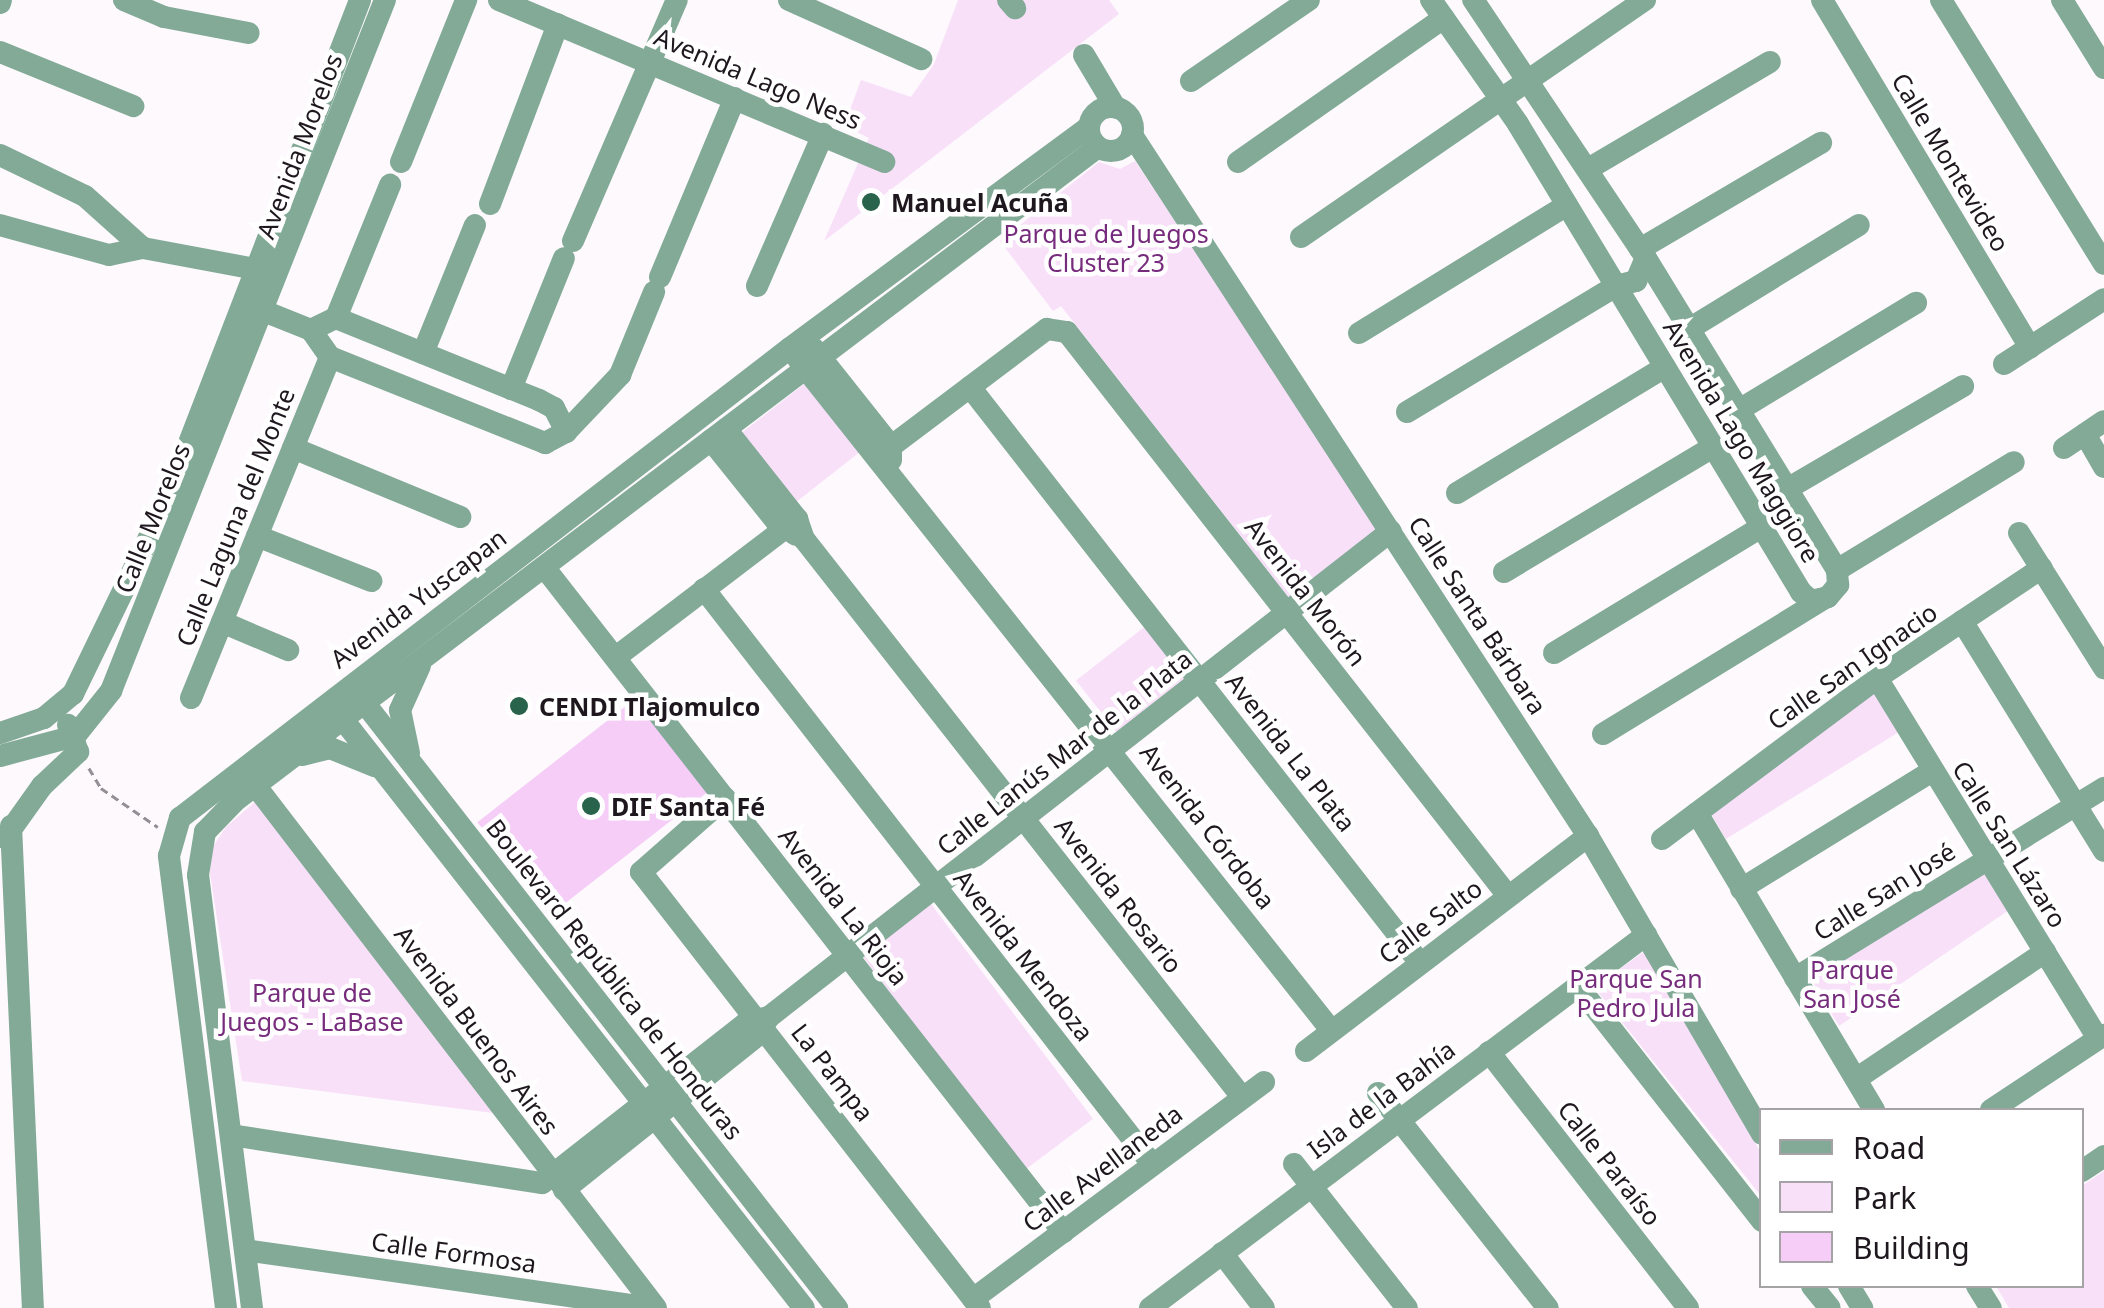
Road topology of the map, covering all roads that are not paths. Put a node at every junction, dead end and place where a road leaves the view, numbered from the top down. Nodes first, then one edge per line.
1 (124, 0) edge
2 (360, 0) edge
3 (384, 0) edge
4 (466, 0) edge
5 (499, 0) edge
6 (677, 0) edge
7 (789, 0) edge
8 (1309, 0) edge
9 (1473, 0) edge
10 (1645, 0) edge
11 (1942, 0) edge
12 (2062, 0) edge
13 (1826, 2) edge
14 (1437, 9) edge
15 (558, 24) junction
16 (250, 33) dead end
17 (0, 52) edge
18 (1084, 54) dead end
19 (922, 59) dead end
20 (1770, 62) dead end
21 (651, 63) junction
22 (2104, 68) edge
23 (1528, 80) junction
24 (1191, 81) dead end
25 (736, 98) junction
26 (1501, 99) junction
27 (134, 106) dead end
28 (1115, 107) junction
29 (822, 134) junction
30 (1132, 134) junction
31 (1093, 137) junction
32 (1821, 144) dead end
33 (0, 154) edge
34 (402, 162) dead end
35 (884, 162) dead end
36 (1238, 162) dead end
37 (1588, 169) junction
38 (390, 184) dead end
39 (490, 204) dead end
40 (1567, 205) junction
41 (0, 225) edge
42 (475, 226) dead end
43 (1859, 226) dead end
44 (1300, 237) dead end
45 (142, 248) junction
46 (1643, 254) junction
47 (2104, 264) edge
48 (268, 271) junction
49 (757, 286) dead end
50 (1616, 286) junction
51 (2104, 299) edge
52 (1916, 303) dead end
53 (253, 307) junction
54 (336, 318) junction
55 (1689, 328) junction
56 (310, 330) junction
57 (1359, 333) dead end
58 (798, 342) junction
59 (2030, 347) junction
60 (423, 354) junction
61 (330, 357) junction
62 (2004, 364) dead end
63 (814, 365) junction
64 (1665, 367) junction
65 (970, 386) junction
66 (1963, 386) dead end
67 (511, 388) junction
68 (1739, 410) junction
69 (1407, 412) dead end
70 (2094, 428) edge
71 (566, 432) junction
72 (719, 435) junction
73 (1713, 447) junction
74 (292, 448) junction
75 (2064, 448) dead end
76 (886, 457) junction
77 (2014, 462) dead end
78 (2104, 466) edge
79 (1788, 489) junction
80 (1457, 494) dead end
81 (460, 518) dead end
82 (1761, 527) junction
83 (795, 529) junction
84 (1391, 530) junction
85 (2019, 533) dead end
86 (257, 536) junction
87 (158, 546) junction
88 (544, 567) junction
89 (2042, 568) junction
90 (1838, 570) junction
91 (1504, 572) dead end
92 (371, 582) dead end
93 (704, 590) junction
94 (1828, 597) junction
95 (1287, 613) junction
96 (1962, 621) junction
97 (222, 622) junction
98 (288, 650) dead end
99 (432, 652) junction
100 (1554, 652) dead end
101 (616, 657) junction
102 (2104, 668) edge
103 (1877, 678) junction
104 (1200, 681) junction
105 (357, 694) junction
106 (191, 698) dead end
107 (336, 710) junction
108 (51, 714) junction
109 (0, 733) edge
110 (1603, 734) dead end
111 (77, 744) junction
112 (1113, 749) junction
113 (0, 756) edge
114 (289, 760) junction
115 (414, 766) junction
116 (1932, 771) junction
117 (393, 783) junction
118 (256, 785) junction
119 (2104, 788) edge
120 (725, 798) junction
121 (2075, 804) junction
122 (1697, 813) junction
123 (1024, 819) junction
124 (11, 826) junction
125 (1588, 836) junction
126 (1662, 839) dead end
127 (0, 848) edge
128 (2104, 852) edge
129 (1987, 860) junction
130 (936, 887) junction
131 (1741, 889) junction
132 (1508, 896) junction
133 (1646, 935) junction
134 (2046, 952) junction
135 (848, 956) junction
136 (1420, 963) junction
137 (1795, 978) junction
138 (1577, 985) junction
139 (764, 1021) junction
140 (1331, 1030) junction
141 (2101, 1036) edge
142 (1306, 1052) dead end
143 (1489, 1052) junction
144 (1856, 1080) junction
145 (1264, 1082) dead end
146 (670, 1093) junction
147 (1378, 1093) dead end
148 (1242, 1097) junction
149 (1873, 1108) edge
150 (1994, 1108) edge
151 (649, 1110) junction
152 (1401, 1118) junction
153 (1759, 1129) edge
154 (231, 1136) junction
155 (1152, 1164) junction
156 (1294, 1164) dead end
157 (558, 1183) junction
158 (1312, 1186) junction
159 (1759, 1217) edge
160 (1063, 1232) junction
161 (245, 1250) junction
162 (1222, 1253) junction
163 (1814, 1288) edge
164 (977, 1304) edge
165 (33, 1308) edge
166 (226, 1308) edge
167 (252, 1308) edge
168 (656, 1308) edge
169 (804, 1308) edge
170 (837, 1308) edge
171 (1150, 1308) edge
172 (1264, 1308) edge
173 (1407, 1308) edge
174 (1548, 1308) edge
175 (1688, 1308) edge
176 (1830, 1308) edge

1 - 16 street
2 - 48 street, Avenida Morelos
3 - 48 street, Avenida Morelos
4 - 34 street
5 - 15 street, Avenida Lago Ness
6 - 21 street
7 - 19 street
8 - 24 street
9 - 23 street, Avenida Lago Maggiore
10 - 23 street
11 - 47 street
12 - 22 street
13 - 59 street, Calle Montevideo
14 - 26 street, Avenida Lago Maggiore
14 - 36 street
15 - 21 street, Avenida Lago Ness
15 - 39 street
17 - 27 street
18 - 28 street
20 - 37 street
21 - 25 street, Avenida Lago Ness
21 - 67 street
23 - 26 street
23 - 37 street, Avenida Lago Maggiore
25 - 29 street, Avenida Lago Ness
25 - 71 street
26 - 40 street, Avenida Lago Maggiore
26 - 44 street
28 - 30 street
28 - 31 street
29 - 35 street, Avenida Lago Ness
29 - 49 street
30 - 31 street
30 - 84 street, Calle Santa Bárbara
31 - 58 street, Avenida Yuscapan
31 - 63 street, Avenida Yuscapan
32 - 46 street
33 - 45 street
37 - 46 street, Avenida Lago Maggiore
38 - 54 street
40 - 50 street, Avenida Lago Maggiore
40 - 57 street
41 - 45 street
42 - 60 street
43 - 55 street
45 - 48 street
46 - 50 street
46 - 55 street, Avenida Lago Maggiore
48 - 53 street, Avenida Morelos
50 - 64 street, Avenida Lago Maggiore
50 - 69 street
51 - 59 street
52 - 68 street
53 - 56 street
53 - 87 street, Calle Morelos
54 - 56 street
54 - 60 street
55 - 68 street, Avenida Lago Maggiore
56 - 61 street
58 - 63 street, Avenida Córdoba
58 - 105 street, Avenida Yuscapan
59 - 62 street
60 - 67 street
61 - 71 street
61 - 74 street, Calle Laguna del Monte
63 - 72 street, Avenida Yuscapan
63 - 76 street, Avenida Córdoba
64 - 73 street, Avenida Lago Maggiore
64 - 80 street
65 - 76 street
65 - 95 street, Avenida Morón
65 - 104 street, Avenida La Plata
66 - 79 street
67 - 71 street
68 - 79 street, Avenida Lago Maggiore
70 - 75 street
70 - 78 street
72 - 83 street, Avenida Rosario
72 - 88 street, Avenida Yuscapan
73 - 82 street, Avenida Lago Maggiore
73 - 91 street
74 - 81 street
74 - 86 street, Calle Laguna del Monte
76 - 112 street, Avenida Córdoba
77 - 90 street
79 - 90 street, Avenida Lago Maggiore
82 - 94 street, Avenida Lago Maggiore
82 - 100 street
83 - 93 street
83 - 123 street, Avenida Rosario
84 - 95 street, Calle Lanús Mar de la Plata
84 - 125 street, Calle Santa Bárbara
85 - 89 street
86 - 92 street
86 - 97 street, Calle Laguna del Monte
87 - 108 street, Calle Morelos
87 - 111 street, Calle Morelos
88 - 99 street, Avenida Yuscapan
88 - 101 street, Avenida La Rioja
89 - 96 street, Calle San Ignacio
89 - 102 street
90 - 94 street, Avenida Lago Maggiore
93 - 101 street
93 - 130 street, Avenida Mendoza
94 - 110 street
95 - 104 street, Calle Lanús Mar de la Plata
95 - 132 street, Avenida Morón
96 - 103 street, Calle San Ignacio
96 - 121 street
97 - 98 street
97 - 106 street, Calle Laguna del Monte
99 - 105 street, Avenida Yuscapan
99 - 115 street
101 - 120 street, Avenida La Rioja
103 - 116 street, Calle San Lázaro
103 - 122 street, Calle San Ignacio
104 - 112 street, Calle Lanús Mar de la Plata
104 - 136 street, Avenida La Plata
105 - 107 street, Avenida Yuscapan
105 - 115 street, Boulevard República de Honduras
107 - 114 street, Avenida Yuscapan
107 - 117 street
107 - 166 street, Avenida Yuscapan
108 - 109 street
108 - 111 street
111 - 113 street
111 - 124 street, Calle Morelos
112 - 123 street, Calle Lanús Mar de la Plata
112 - 140 street, Avenida Córdoba
114 - 117 street
114 - 118 street, Avenida Yuscapan
115 - 146 street, Boulevard República de Honduras
116 - 129 street, Calle San Lázaro
116 - 131 street
117 - 151 street
118 - 154 street, Avenida Yuscapan
118 - 157 street, Avenida Buenos Aires
119 - 121 street, Calle San José
120 - 135 street, Avenida La Rioja
120 - 139 street, La Pampa
121 - 128 street
121 - 129 street, Calle San José
122 - 126 street, Calle San Ignacio
122 - 131 street
123 - 130 street, Calle Lanús Mar de la Plata
123 - 148 street, Avenida Rosario
124 - 127 street, Calle Morelos
124 - 165 street
125 - 132 street, Calle Salto
125 - 133 street, Calle Santa Bárbara
129 - 134 street, Calle San Lázaro
129 - 137 street, Calle San José
130 - 135 street, Calle Lanús Mar de la Plata
130 - 155 street, Avenida Mendoza
131 - 137 street
132 - 136 street, Calle Salto
133 - 138 street, Isla de la Bahía
133 - 153 street, Calle Santa Bárbara
134 - 141 street, Calle San Lázaro
134 - 144 street
135 - 139 street, Calle Lanús Mar de la Plata
135 - 160 street, Avenida La Rioja
136 - 140 street, Calle Salto
137 - 144 street
138 - 143 street, Isla de la Bahía
138 - 159 street
139 - 146 street, Calle Lanús Mar de la Plata
139 - 164 street, La Pampa
140 - 142 street, Calle Salto
141 - 150 street
143 - 152 street, Isla de la Bahía
143 - 175 street, Calle Paraíso
144 - 149 street
145 - 148 street, Calle Avellaneda
146 - 151 street, Calle Lanús Mar de la Plata
146 - 170 street, Boulevard República de Honduras
147 - 152 street
148 - 155 street, Calle Avellaneda
151 - 157 street, Calle Lanús Mar de la Plata
151 - 169 street
152 - 158 street, Isla de la Bahía
152 - 174 street
154 - 157 street, Calle Lanús Mar de la Plata
154 - 161 street, Avenida Yuscapan
155 - 160 street, Calle Avellaneda
156 - 158 street
157 - 168 street, Avenida Buenos Aires
158 - 162 street, Isla de la Bahía
158 - 173 street
160 - 164 street, Calle Avellaneda
161 - 167 street, Avenida Yuscapan
161 - 168 street, Calle Formosa
162 - 171 street, Isla de la Bahía
162 - 172 street
163 - 176 street

